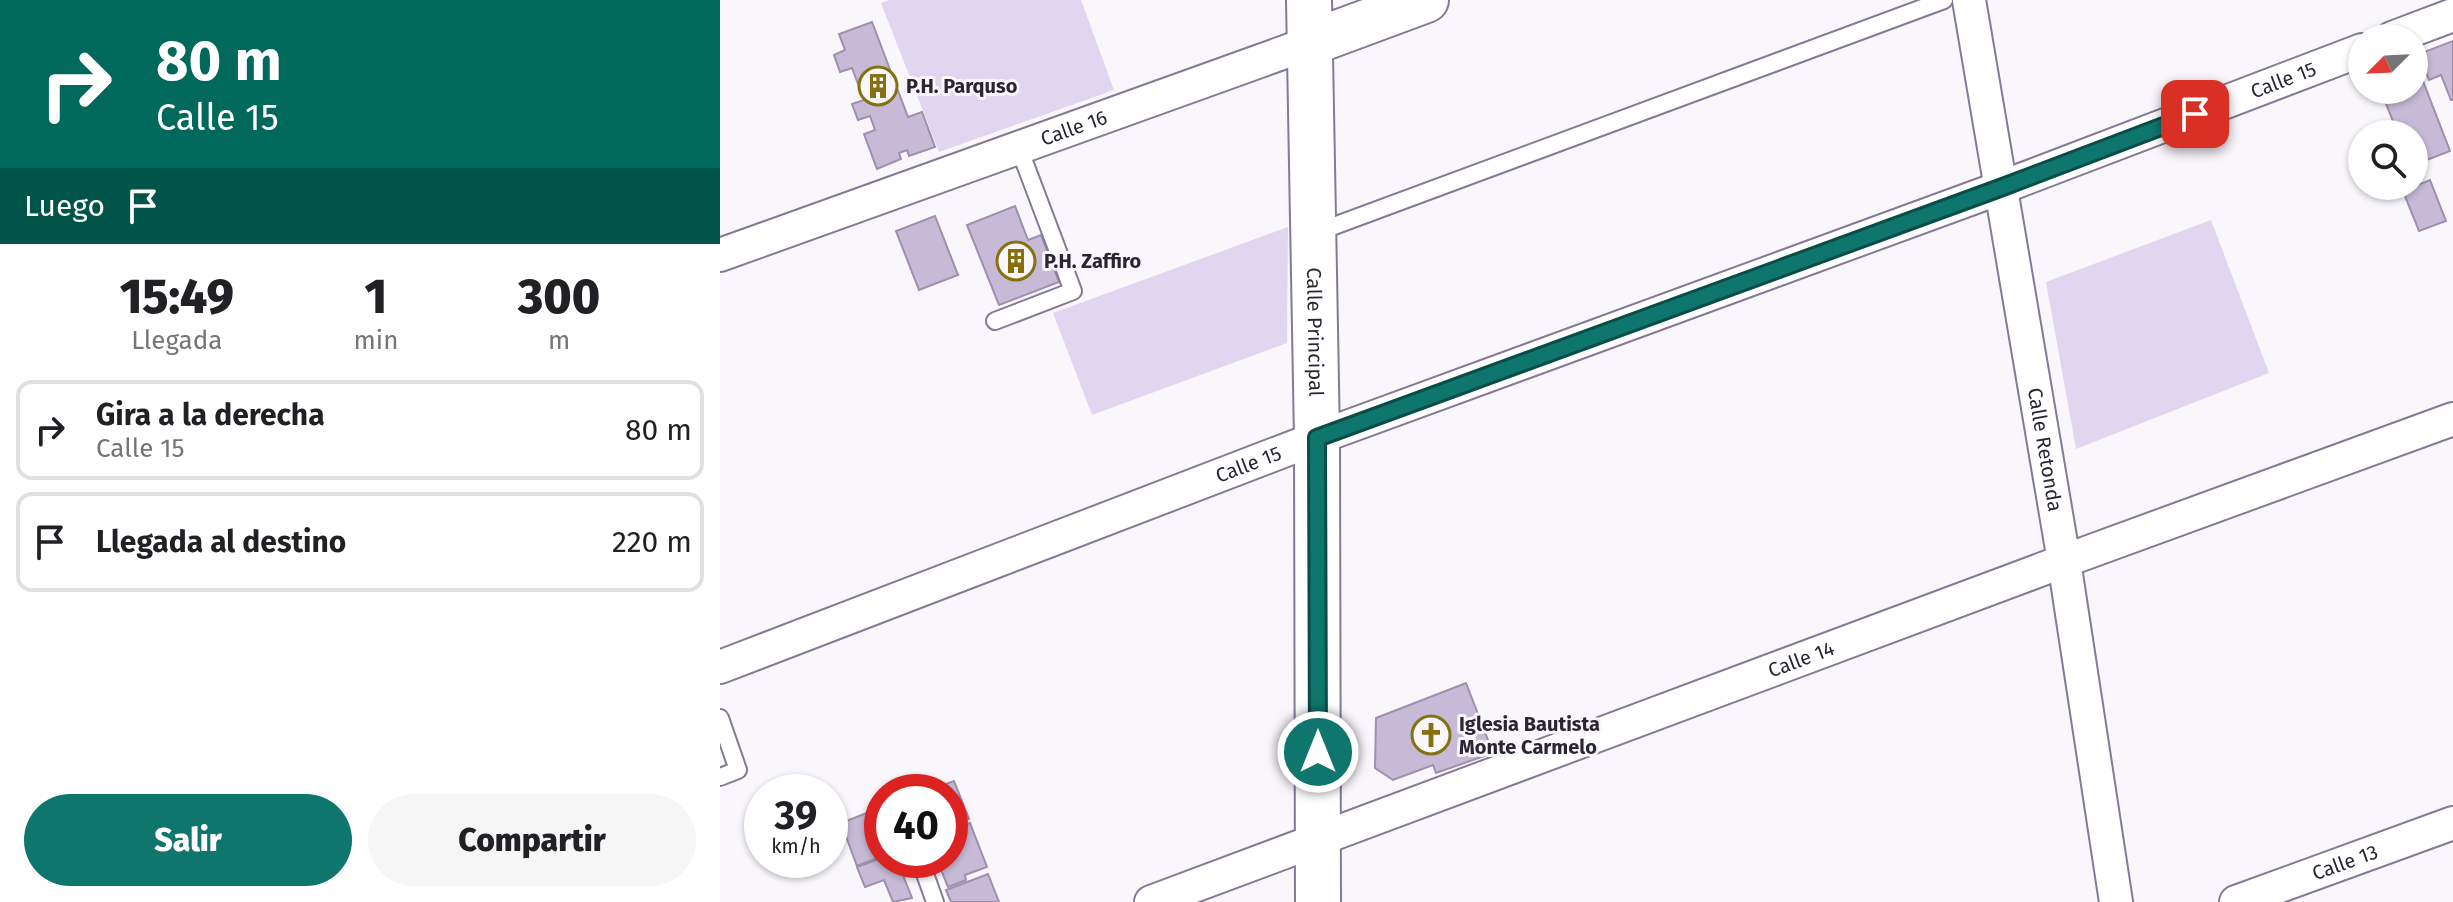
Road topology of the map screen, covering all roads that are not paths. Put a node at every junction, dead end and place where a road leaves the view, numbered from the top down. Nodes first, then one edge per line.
1 (1309, 0) edge
2 (1426, 0) edge
3 (1944, 0) edge
4 (1969, 0) edge
5 (2453, 15) edge
6 (2428, 24) edge
7 (1310, 43) junction
8 (2348, 55) edge
9 (1019, 148) junction
10 (2000, 188) junction
11 (1313, 233) junction
12 (720, 255) edge
13 (995, 321) dead end
14 (2453, 419) edge
15 (1317, 438) junction
16 (2064, 561) junction
17 (720, 667) edge
18 (720, 718) edge
19 (720, 777) edge
20 (2453, 823) edge
21 (1318, 839) junction
22 (926, 878) edge
23 (935, 902) edge
24 (1151, 902) edge
25 (1318, 902) edge
26 (2116, 902) edge
27 (2236, 902) edge

1 - 7 street, Calle Principal
2 - 7 street, Calle 16
3 - 11 lane
4 - 10 street, Calle Retonda
5 - 6 street
7 - 9 street, Calle 16
7 - 11 street, Calle Principal
8 - 10 street, Calle 15
9 - 12 street, Calle 16
9 - 13 lane
10 - 15 street, Calle 15
10 - 16 street, Calle Retonda
11 - 15 street, Calle Principal
14 - 16 street, Calle 14
15 - 17 street, Calle 15
15 - 21 street, Calle Principal
16 - 21 street, Calle 14
16 - 26 street, Calle Retonda
18 - 19 lane
20 - 27 street, Calle 13
21 - 24 street, Calle 14
21 - 25 street, Calle Principal
22 - 23 lane

